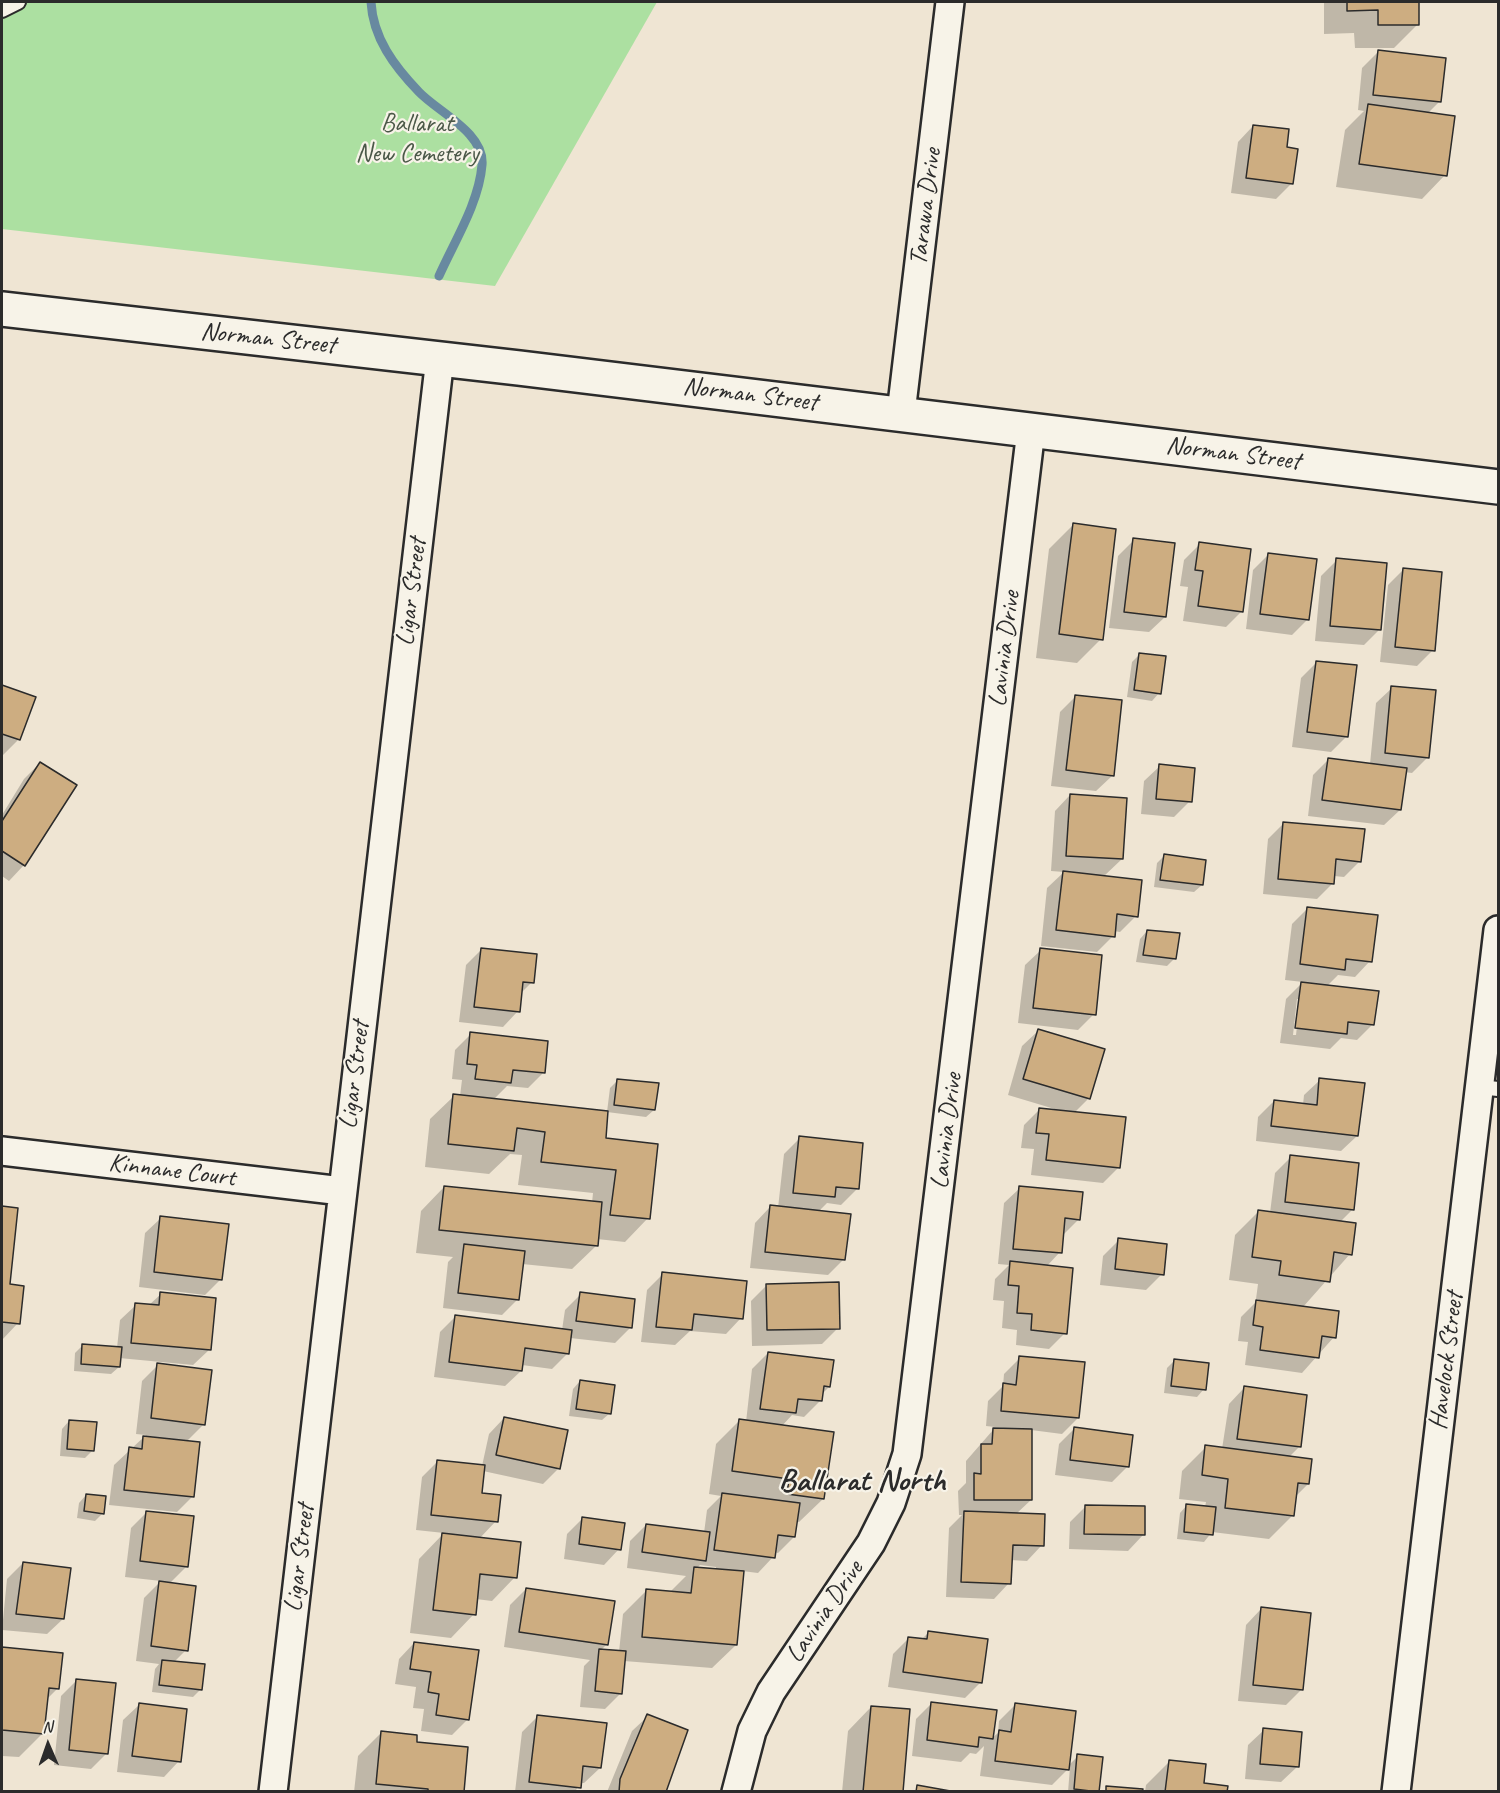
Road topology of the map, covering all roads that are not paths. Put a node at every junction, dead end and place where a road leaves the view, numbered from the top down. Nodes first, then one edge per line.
1 (18, 2) edge
2 (950, 2) edge
3 (2, 10) edge
4 (2, 309) edge
5 (440, 358) junction
6 (901, 413) junction
7 (1031, 429) junction
8 (1498, 487) edge
9 (1498, 930) edge
10 (1489, 1088) edge
11 (2, 1151) edge
12 (342, 1191) junction
13 (273, 1791) edge
14 (736, 1791) edge
15 (1396, 1791) edge

1 - 3 lane
2 - 6 street, Tarawa Drive
4 - 5 street, Norman Street
5 - 6 street, Norman Street
5 - 12 street, Ligar Street
6 - 7 street, Norman Street
7 - 8 street, Norman Street
7 - 14 street, Lavinia Drive
9 - 10 street, Havelock Street
10 - 15 street, Havelock Street
11 - 12 street, Kinnane Court
12 - 13 street, Ligar Street

